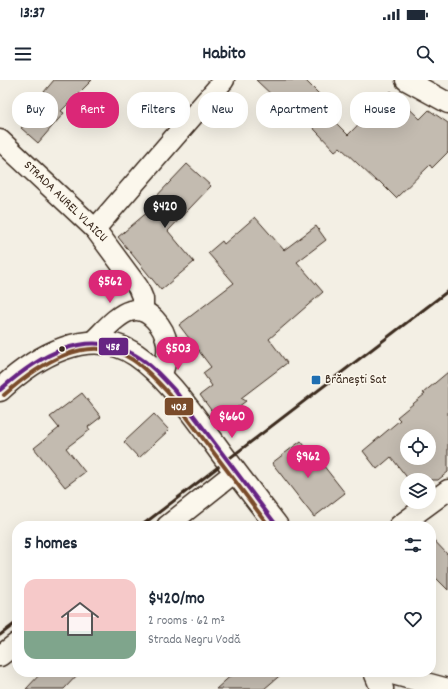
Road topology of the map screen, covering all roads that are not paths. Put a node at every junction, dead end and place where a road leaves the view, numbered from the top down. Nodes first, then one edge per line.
1 (224, 80) edge
2 (406, 80) edge
3 (448, 103) edge
4 (0, 140) edge
5 (95, 229) junction
6 (144, 311) junction
7 (92, 342) junction
8 (161, 377) junction
9 (0, 390) edge
10 (235, 472) junction
11 (448, 490) edge
12 (173, 521) edge
13 (273, 521) edge
14 (406, 521) edge
15 (12, 647) edge
16 (0, 656) edge
17 (377, 677) edge
18 (404, 677) edge
19 (382, 689) edge
20 (448, 689) edge

1 - 5 street
2 - 3 street
4 - 5 street, STRADA AUREL VLAICU
5 - 6 street, STRADA AUREL VLAICU
6 - 7 street
6 - 8 street
7 - 8 main road
7 - 9 main road
8 - 10 main road
10 - 12 street
10 - 13 main road
11 - 14 street
15 - 16 street
17 - 19 main road
18 - 20 street

